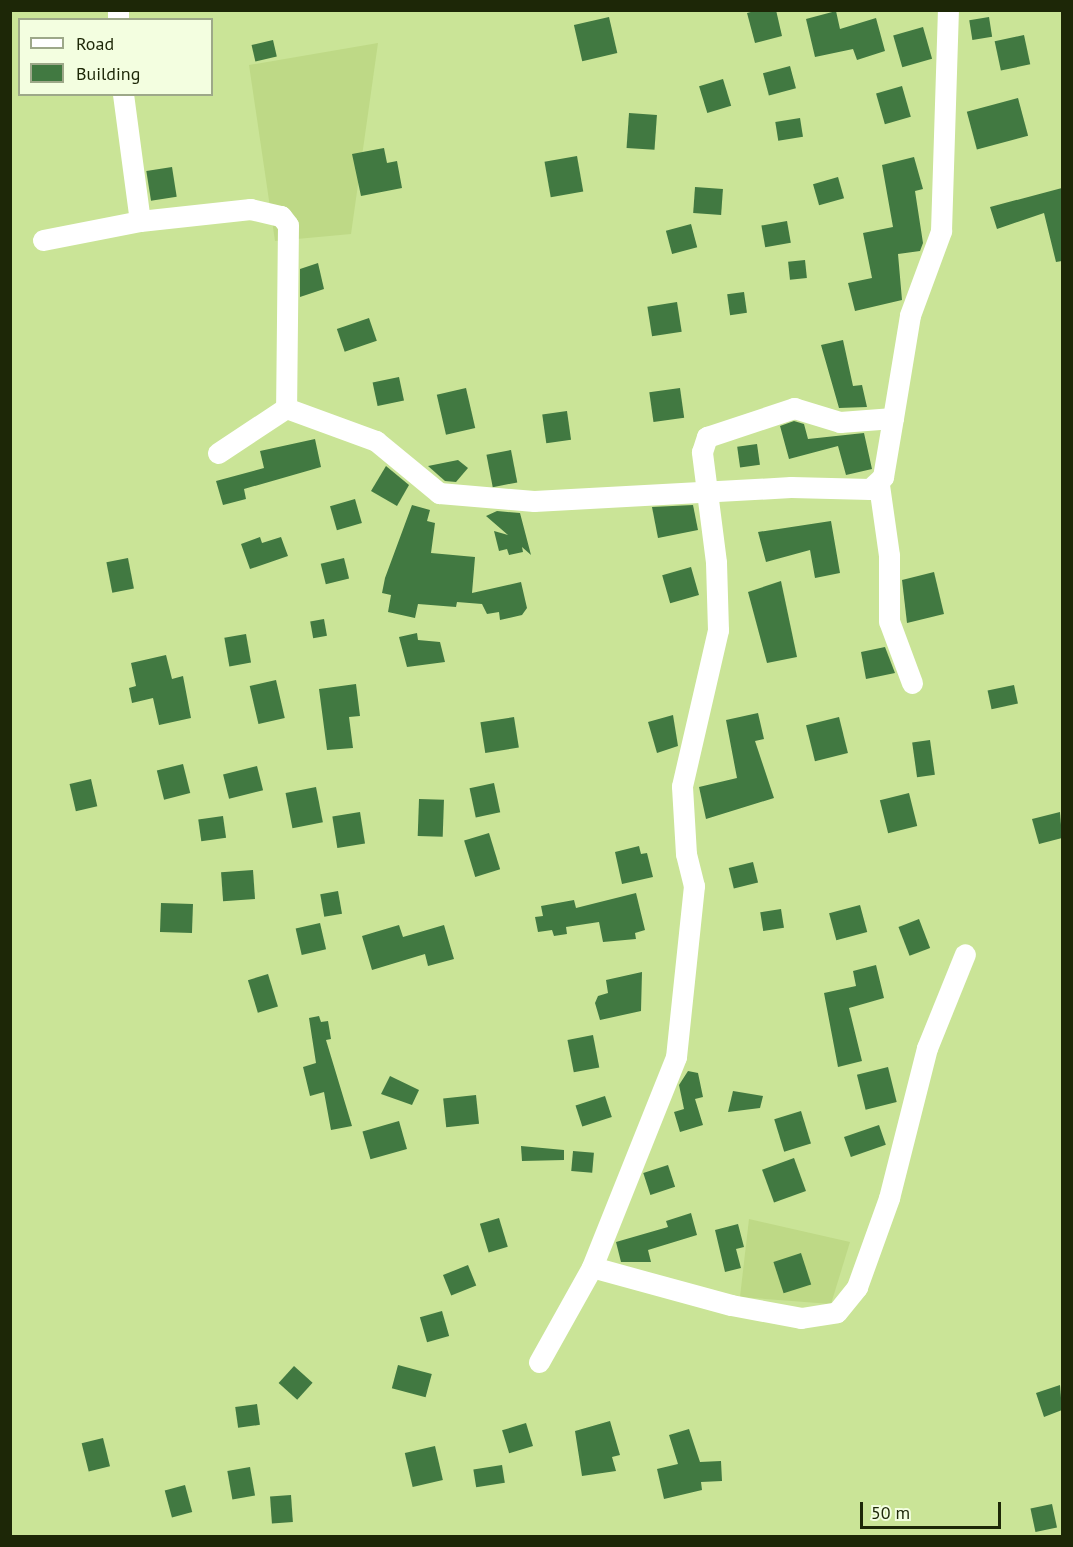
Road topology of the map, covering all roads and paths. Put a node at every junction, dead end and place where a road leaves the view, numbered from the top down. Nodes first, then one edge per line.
1 (948, 10) edge
2 (123, 96) edge
3 (140, 221) junction
4 (43, 240) dead end
5 (286, 408) junction
6 (893, 418) junction
7 (218, 453) dead end
8 (879, 485) junction
9 (706, 492) junction
10 (912, 682) dead end
11 (965, 954) dead end
12 (592, 1267) junction
13 (539, 1362) dead end

1 - 6 street
2 - 3 street
3 - 4 street
3 - 5 street
5 - 7 street
5 - 9 street
6 - 8 street
6 - 9 street
8 - 9 street
8 - 10 street
9 - 12 street
11 - 12 street
12 - 13 street

